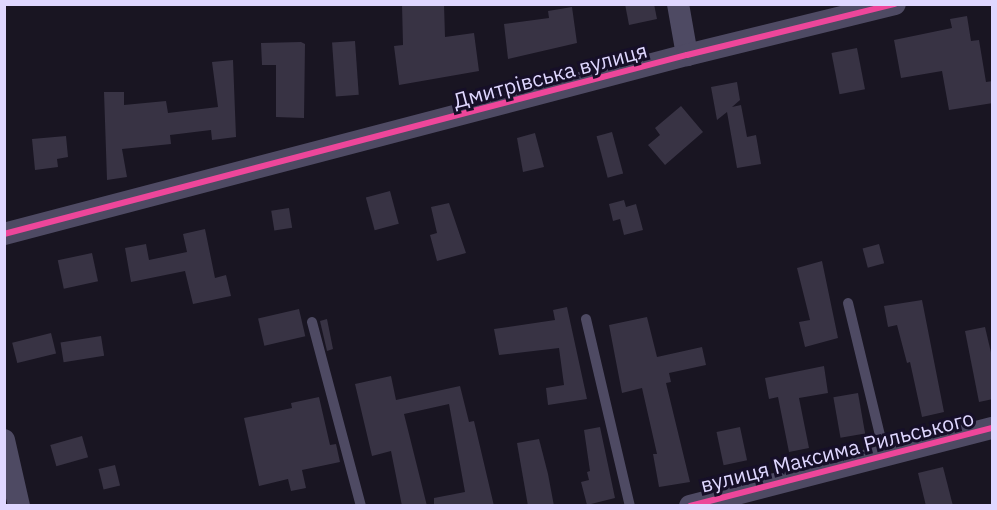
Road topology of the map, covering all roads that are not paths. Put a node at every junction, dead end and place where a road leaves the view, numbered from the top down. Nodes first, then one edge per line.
1 (678, 4) edge
2 (895, 4) edge
3 (687, 55) junction
4 (4, 234) edge
5 (848, 303) dead end
6 (586, 319) dead end
7 (312, 322) dead end
8 (993, 428) edge
9 (4, 440) edge
10 (885, 456) junction
11 (19, 506) edge
12 (361, 506) edge
13 (630, 506) edge
14 (690, 506) edge

1 - 3 street
2 - 3 street, Дмитрівська вулиця
3 - 4 street, Дмитрівська вулиця
5 - 10 lane
6 - 13 lane
7 - 12 lane
8 - 10 street, вулиця Максима Рильського
9 - 11 street
10 - 14 street, вулиця Максима Рильського

